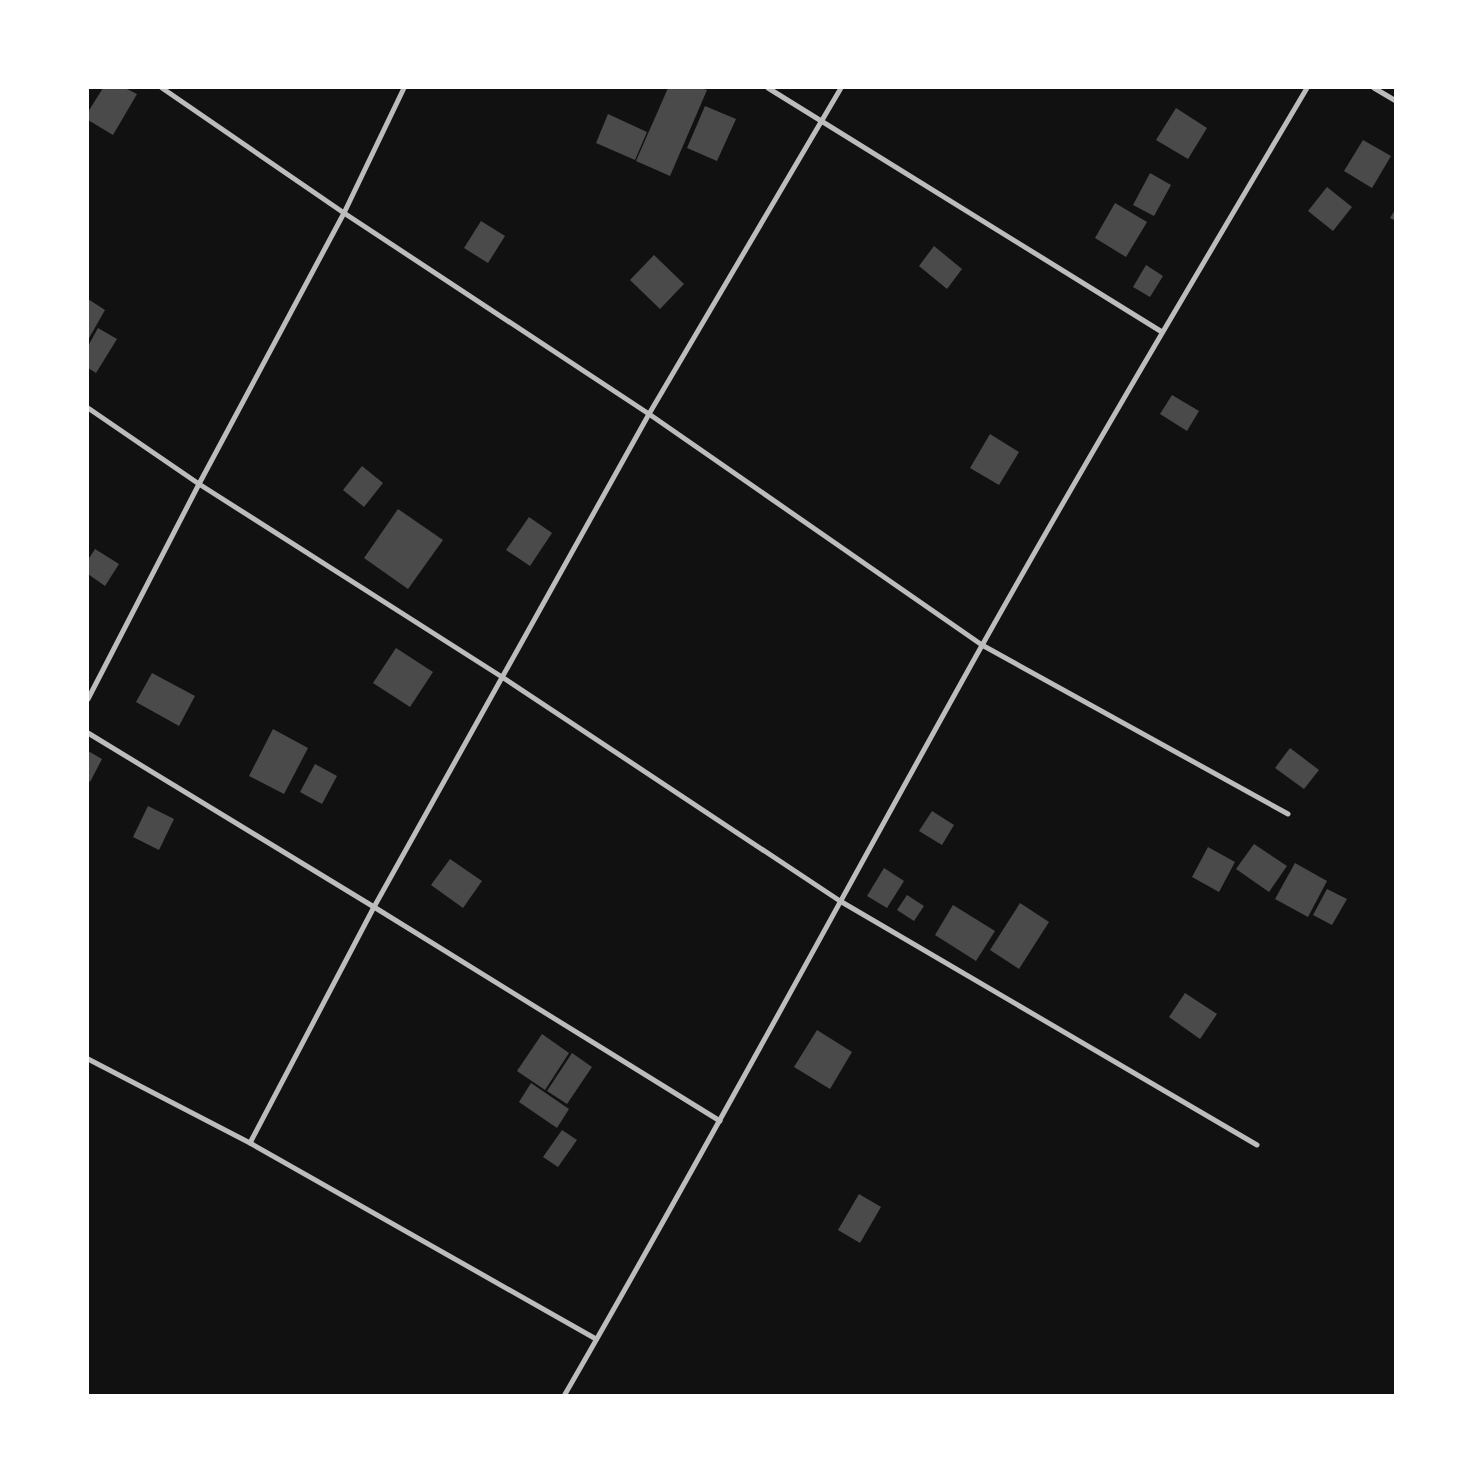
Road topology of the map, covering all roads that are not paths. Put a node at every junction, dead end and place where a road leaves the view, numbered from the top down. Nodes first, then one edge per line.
1 (162, 88) edge
2 (404, 88) edge
3 (768, 88) edge
4 (841, 88) edge
5 (1307, 88) edge
6 (1374, 88) edge
7 (1396, 101) edge
8 (822, 120) junction
9 (344, 213) junction
10 (1162, 332) junction
11 (88, 408) edge
12 (650, 414) junction
13 (200, 484) junction
14 (982, 645) junction
15 (502, 677) junction
16 (88, 699) edge
17 (88, 733) edge
18 (1288, 814) dead end
19 (840, 901) junction
20 (374, 907) junction
21 (88, 1059) edge
22 (720, 1121) junction
23 (250, 1143) junction
24 (1257, 1145) dead end
25 (596, 1339) junction
26 (564, 1396) edge

1 - 9 street
2 - 9 street
3 - 8 street
4 - 8 street
5 - 10 street
6 - 7 street
8 - 10 street
8 - 12 street
9 - 12 street
9 - 13 street
10 - 14 street
11 - 13 street
12 - 14 street
12 - 15 street
13 - 15 street
13 - 16 street
14 - 18 street
14 - 19 street
15 - 19 street
15 - 20 street
17 - 20 street
19 - 22 street
19 - 24 street
20 - 22 street
20 - 23 street
21 - 23 street
22 - 25 street
23 - 25 street
25 - 26 street

